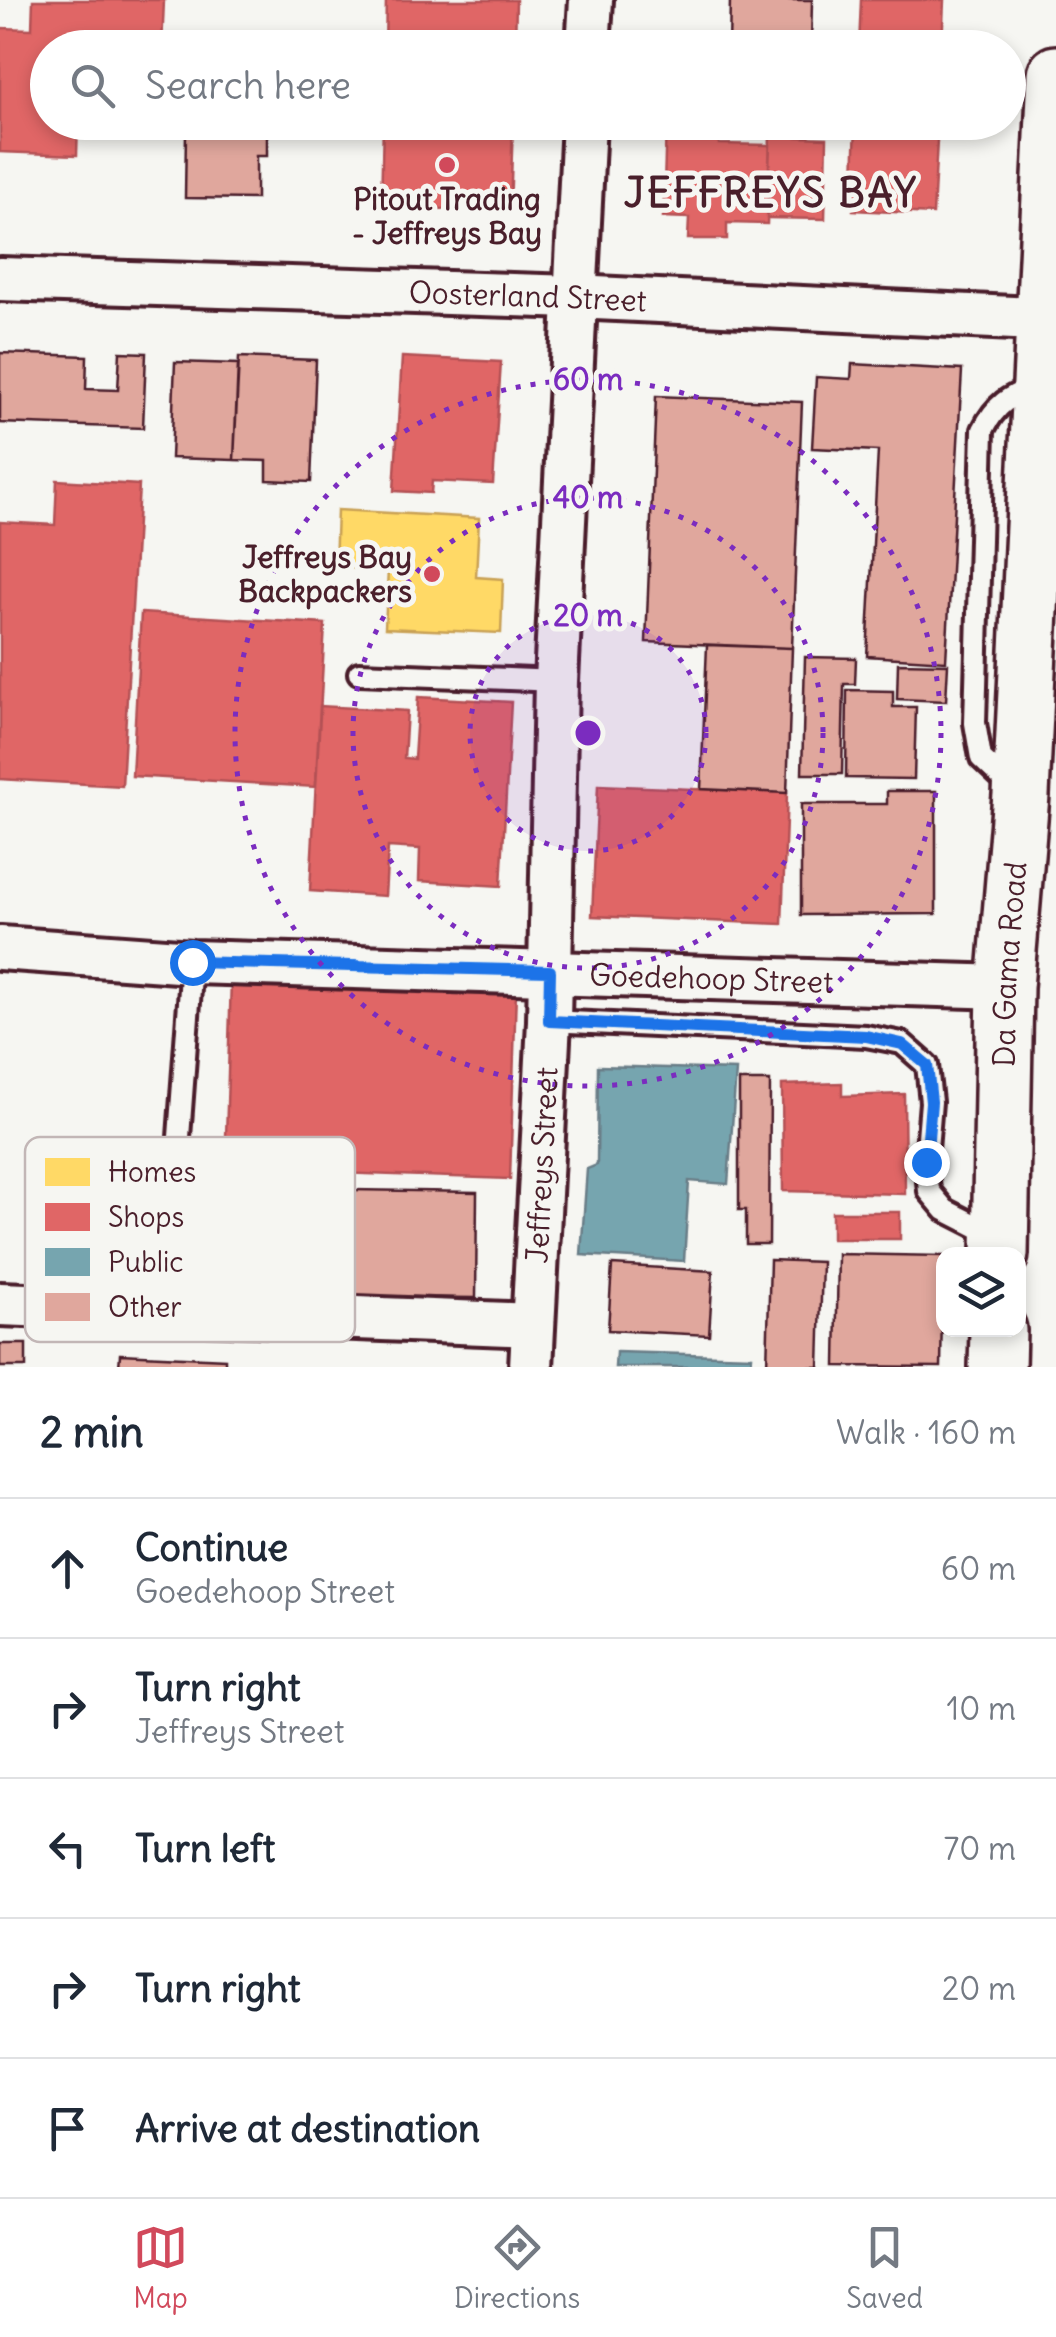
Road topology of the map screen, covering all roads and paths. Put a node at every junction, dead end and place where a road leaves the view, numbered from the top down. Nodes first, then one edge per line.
1 (591, 0) edge
2 (589, 30) edge
3 (1056, 74) edge
4 (583, 140) edge
5 (0, 280) edge
6 (574, 296) junction
7 (1049, 320) edge
8 (1048, 388) edge
9 (359, 673) dead end
10 (556, 681) junction
11 (1039, 796) edge
12 (0, 948) edge
13 (192, 962) junction
14 (550, 971) junction
15 (1005, 987) junction
16 (549, 1021) junction
17 (179, 1137) edge
18 (1001, 1247) edge
19 (0, 1304) edge
20 (25, 1305) edge
21 (355, 1319) edge
22 (532, 1325) junction
23 (998, 1337) edge
24 (531, 1367) edge
25 (997, 1367) edge

1 - 2 street
3 - 7 street, Da Gama Road
4 - 6 street, Jeffreys Street
5 - 6 street, Oosterland Street
6 - 7 street, Oosterland Street
6 - 10 street, Jeffreys Street
7 - 8 street, Da Gama Road
8 - 11 street, Da Gama Road
8 - 11 lane
9 - 10 lane
10 - 14 street, Jeffreys Street
11 - 15 street, Da Gama Road
12 - 13 street, Goedehoop Street
13 - 14 street, Goedehoop Street
13 - 17 lane
14 - 15 street, Goedehoop Street
14 - 16 street, Jeffreys Street
15 - 18 street, Da Gama Road
16 - 18 lane
16 - 22 street, Jeffreys Street
19 - 20 street
21 - 22 street
22 - 24 street, Jeffreys Street
23 - 25 street

